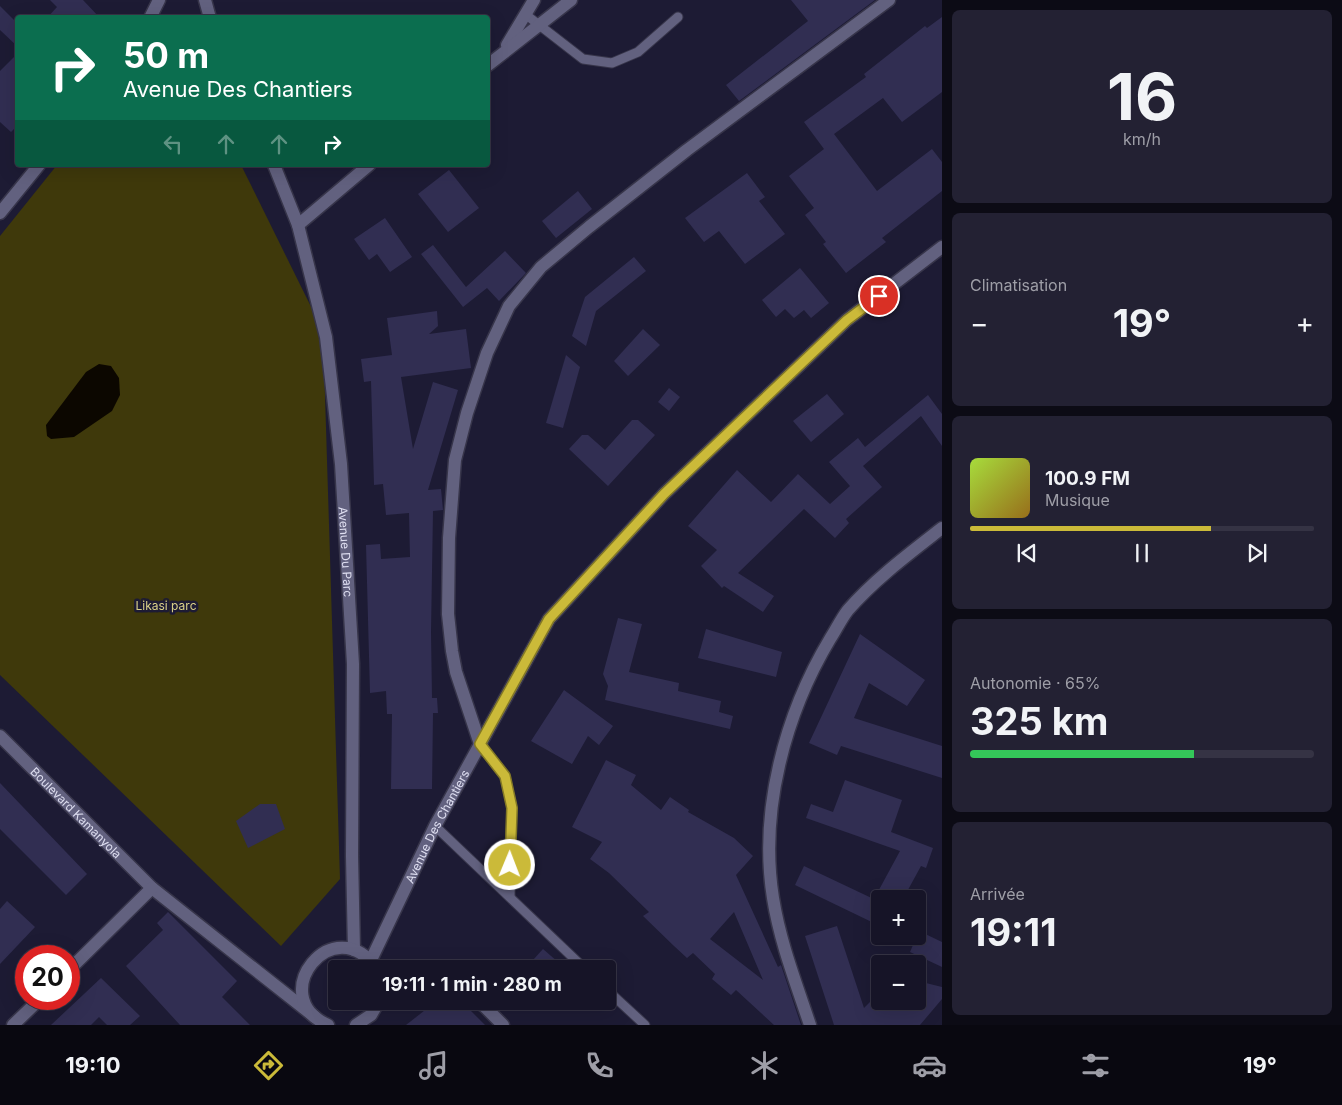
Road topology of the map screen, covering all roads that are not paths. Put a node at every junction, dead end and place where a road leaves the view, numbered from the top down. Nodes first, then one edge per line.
1 (159, 0) edge
2 (205, 0) edge
3 (534, 0) edge
4 (571, 0) edge
5 (889, 0) edge
6 (525, 14) junction
7 (152, 15) edge
8 (209, 15) edge
9 (678, 17) dead end
10 (540, 24) junction
11 (504, 51) junction
12 (490, 63) edge
13 (37, 167) edge
14 (275, 167) edge
15 (367, 167) edge
16 (0, 213) edge
17 (298, 225) junction
18 (942, 247) edge
19 (942, 528) edge
20 (0, 736) edge
21 (480, 744) junction
22 (435, 826) junction
23 (152, 888) junction
24 (510, 897) junction
25 (354, 950) junction
26 (80, 959) edge
27 (367, 960) edge
28 (376, 960) edge
29 (576, 960) edge
30 (616, 998) edge
31 (29, 1010) edge
32 (374, 1010) edge
33 (488, 1010) edge
34 (315, 1017) junction
35 (13, 1025) edge
36 (328, 1025) edge
37 (356, 1025) edge
38 (503, 1025) edge
39 (645, 1025) edge
40 (810, 1025) edge

1 - 7 street
2 - 8 street
3 - 6 street
4 - 10 street
5 - 21 street
6 - 10 lane
6 - 11 street
9 - 10 lane
10 - 11 street
11 - 12 street
13 - 16 street
14 - 17 street, Avenue Du Parc
15 - 17 street
17 - 25 street, Avenue Du Parc
18 - 21 street, Avenue Des Chantiers
19 - 40 street
20 - 23 street, Boulevard Kamanyola
21 - 22 street, Avenue Des Chantiers
21 - 24 lane
22 - 24 lane
22 - 28 street, Avenue Des Chantiers
23 - 26 street
23 - 34 street, Boulevard Kamanyola
24 - 29 lane
25 - 27 street
25 - 34 street
30 - 39 lane
31 - 35 street
32 - 37 street
33 - 38 street
34 - 36 street, Boulevard Kamanyola

